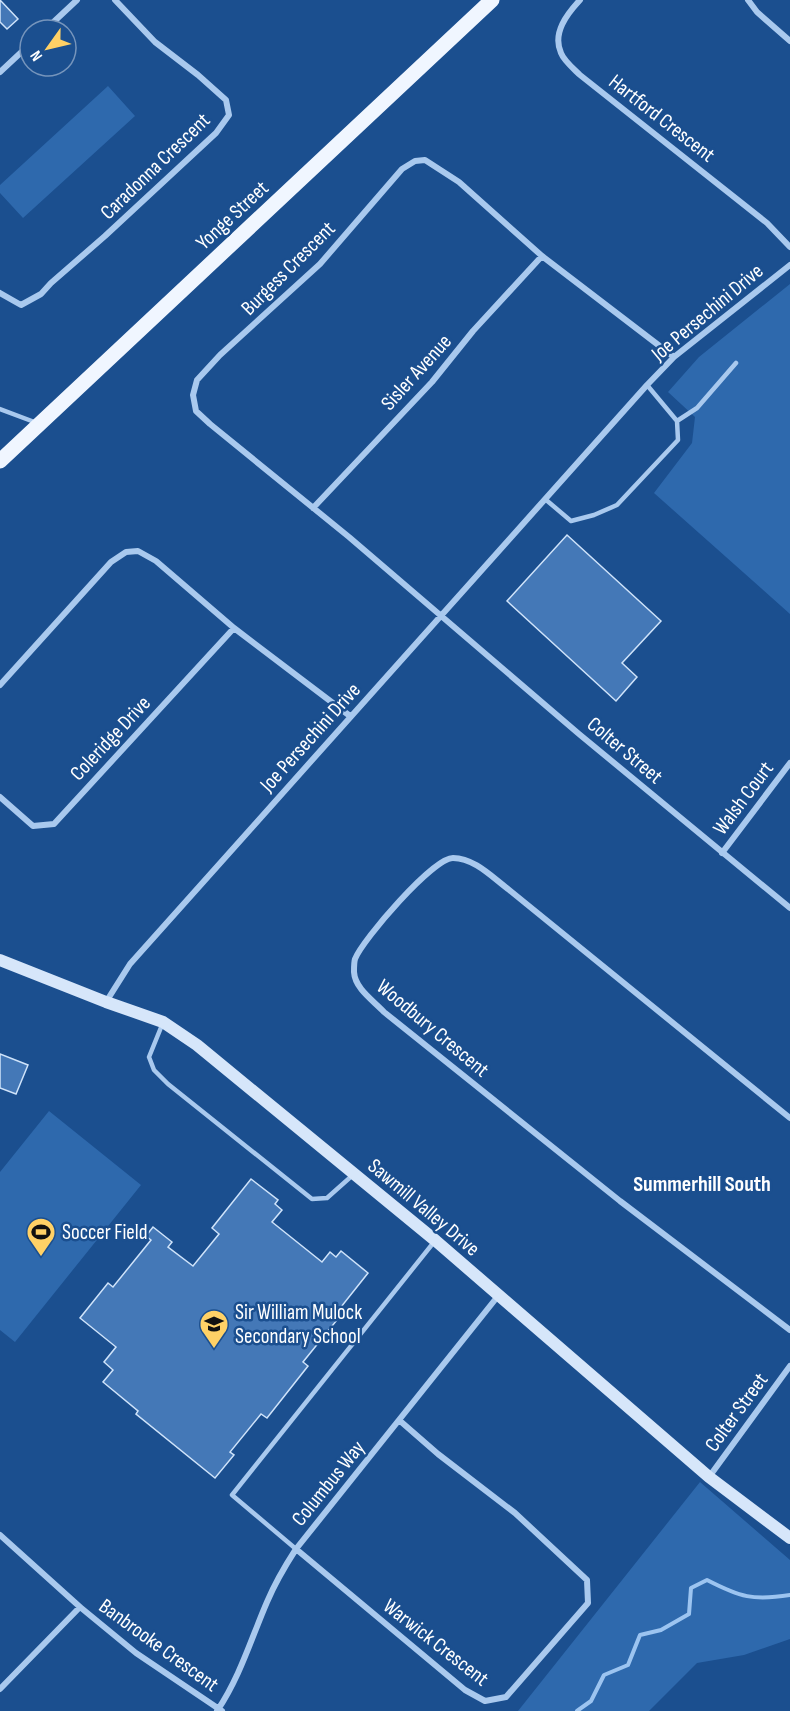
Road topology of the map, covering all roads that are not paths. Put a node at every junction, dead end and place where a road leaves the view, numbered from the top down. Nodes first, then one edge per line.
1 (77, 0) edge
2 (115, 0) edge
3 (492, 0) edge
4 (580, 0) edge
5 (748, 0) edge
6 (58, 18) edge
7 (790, 41) edge
8 (18, 55) edge
9 (0, 72) edge
10 (790, 247) edge
11 (542, 256) junction
12 (790, 265) edge
13 (0, 293) edge
14 (674, 357) junction
15 (736, 363) dead end
16 (647, 386) junction
17 (0, 410) edge
18 (677, 421) junction
19 (40, 424) junction
20 (0, 461) edge
21 (545, 499) junction
22 (313, 508) junction
23 (442, 615) junction
24 (234, 628) junction
25 (0, 685) edge
26 (350, 716) junction
27 (790, 763) edge
28 (0, 797) edge
29 (722, 853) junction
30 (790, 908) edge
31 (0, 960) edge
32 (106, 1002) junction
33 (163, 1022) junction
34 (790, 1118) edge
35 (354, 1174) junction
36 (436, 1241) junction
37 (498, 1296) junction
38 (790, 1330) edge
39 (790, 1366) edge
40 (399, 1420) junction
41 (709, 1477) junction
42 (0, 1535) edge
43 (790, 1538) edge
44 (296, 1549) junction
45 (80, 1607) junction
46 (0, 1689) edge
47 (220, 1710) edge

1 - 6 street
2 - 13 street, Caradonna Crescent
3 - 19 main road, Yonge Street
4 - 10 street, Hartford Crescent
5 - 7 street
8 - 9 street
11 - 14 street, Burgess Crescent
11 - 22 street, Sisler Avenue
11 - 22 street, Burgess Crescent
12 - 14 street, Joe Persechini Drive
14 - 16 street, Joe Persechini Drive
15 - 18 lane
16 - 18 lane, Joe Persechini Drive
16 - 21 street, Joe Persechini Drive
17 - 19 lane
18 - 21 lane
19 - 20 main road, Yonge Street
21 - 23 street, Joe Persechini Drive
22 - 23 street, Burgess Crescent
23 - 26 street, Joe Persechini Drive
23 - 29 street, Colter Street
24 - 25 street
24 - 26 street
24 - 28 street, Coleridge Drive
26 - 32 street, Joe Persechini Drive
27 - 29 street, Walsh Court
29 - 30 street, Colter Street
31 - 32 street, Sawmill Valley Drive
32 - 33 street, Sawmill Valley Drive
33 - 35 street, Sawmill Valley Drive
33 - 35 lane
34 - 38 street, Woodbury Crescent
35 - 36 street, Sawmill Valley Drive
36 - 37 street, Sawmill Valley Drive
36 - 44 lane
37 - 40 street, Columbus Way
37 - 41 street, Sawmill Valley Drive
39 - 41 street, Colter Street
40 - 44 street, Columbus Way
40 - 44 street, Warwick Crescent
41 - 43 street, Sawmill Valley Drive
42 - 45 street, Banbrooke Crescent
44 - 47 street, Columbus Way
45 - 46 street, Banbrooke Crescent
45 - 47 street, Banbrooke Crescent

